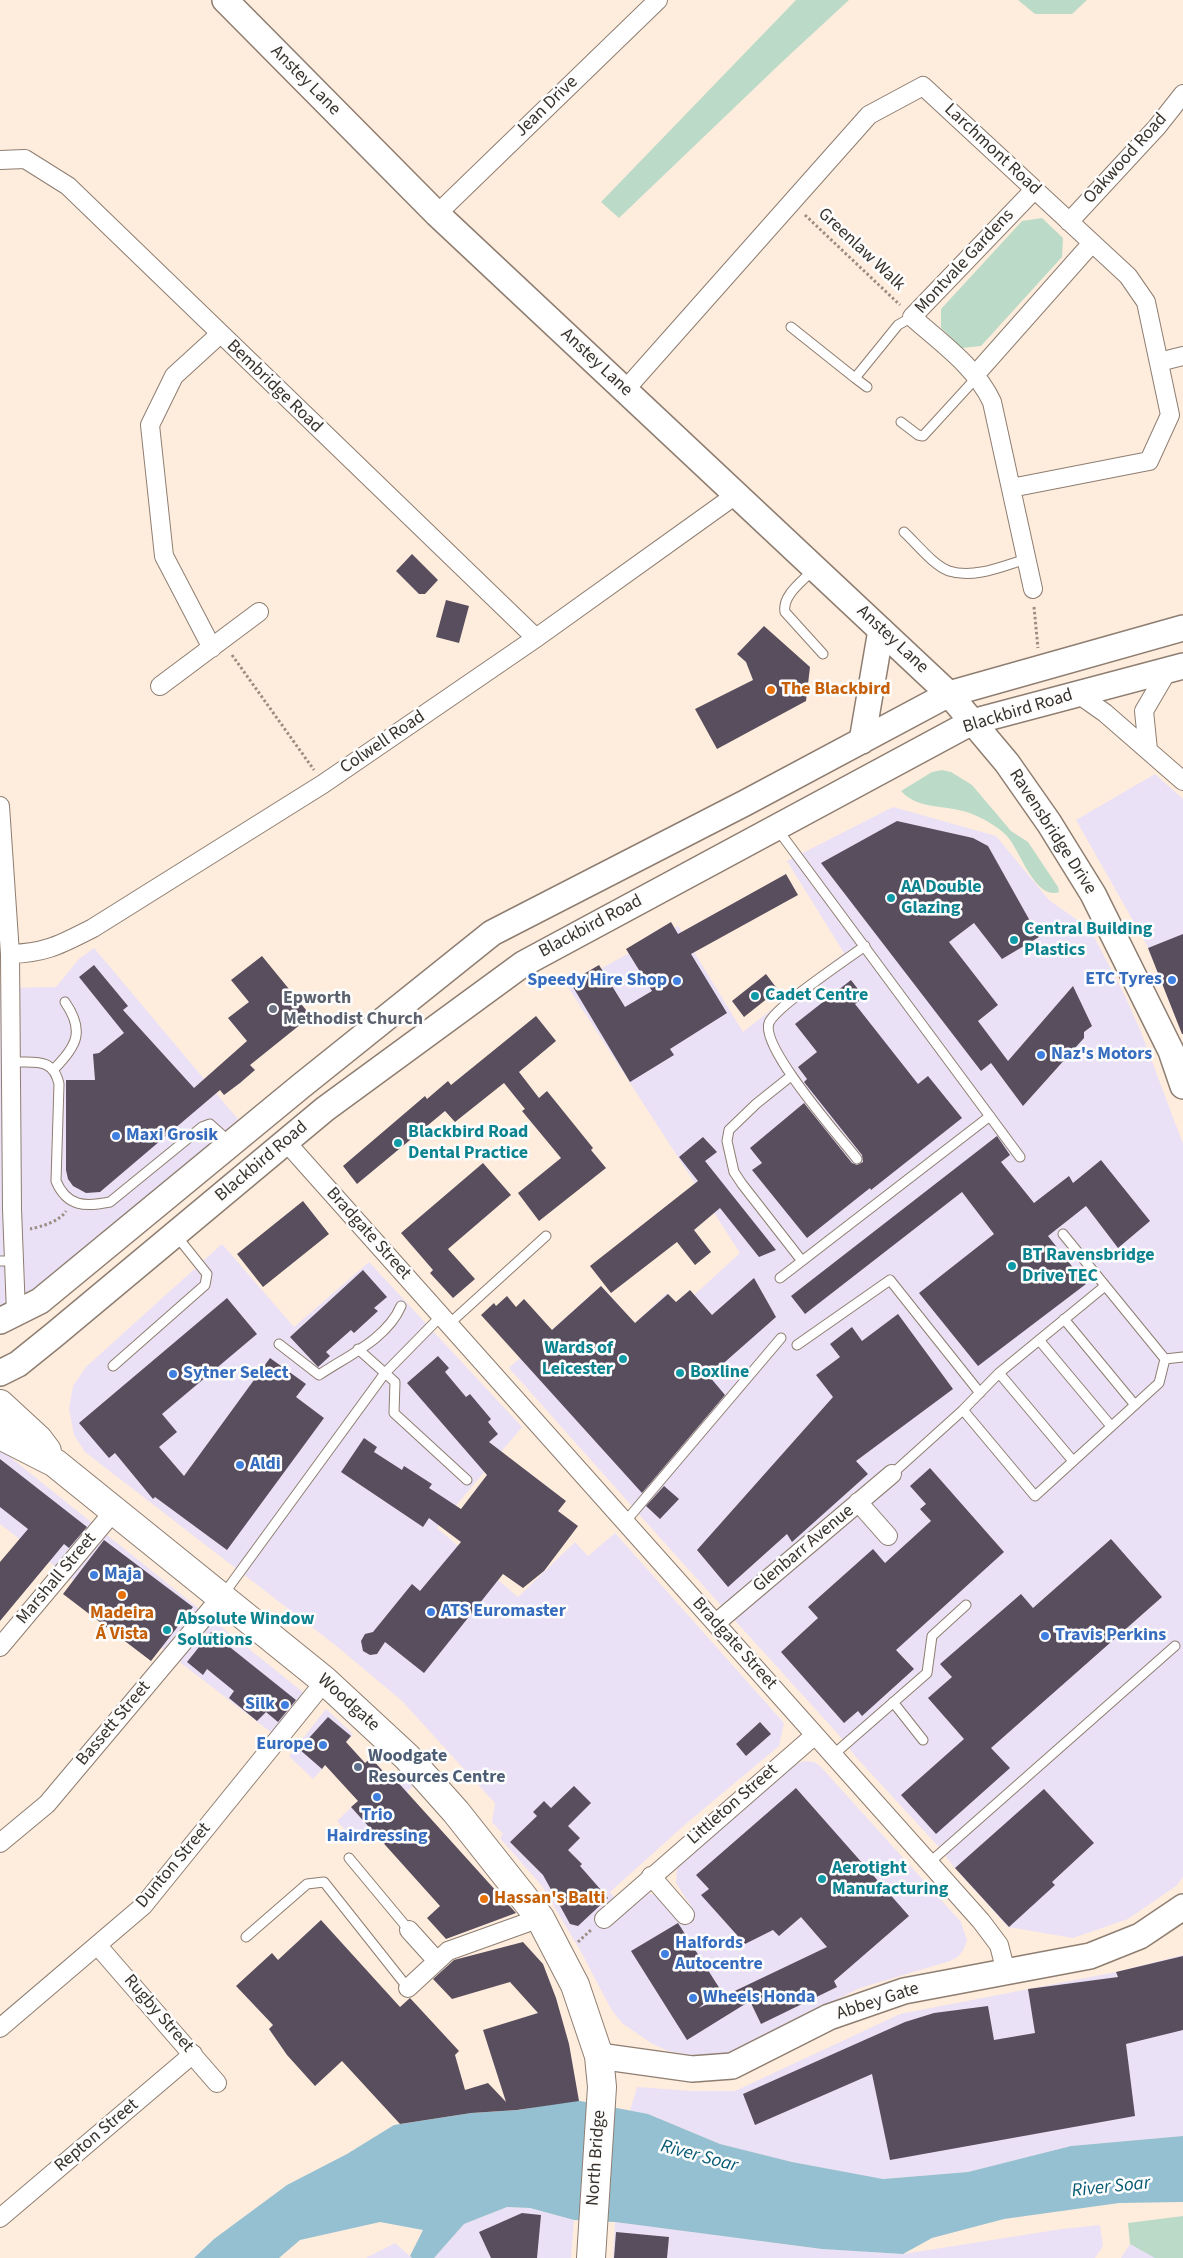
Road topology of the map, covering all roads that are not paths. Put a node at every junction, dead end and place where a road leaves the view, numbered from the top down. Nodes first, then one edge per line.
1 (225, 0) edge
2 (658, 0) edge
3 (1183, 94) edge
4 (0, 160) edge
5 (1034, 190) junction
6 (437, 214) junction
7 (1069, 222) junction
8 (1092, 243) junction
9 (912, 317) junction
10 (792, 327) dead end
11 (220, 334) junction
12 (1183, 356) edge
13 (1159, 362) junction
14 (976, 376) junction
15 (855, 378) junction
16 (866, 387) dead end
17 (625, 390) junction
18 (901, 422) dead end
19 (1011, 488) junction
20 (737, 494) junction
21 (904, 532) dead end
22 (1026, 559) junction
23 (815, 568) junction
24 (1033, 589) road end
25 (259, 612) dead end
26 (1183, 628) edge
27 (881, 630) junction
28 (536, 638) junction
29 (217, 644) junction
30 (823, 654) dead end
31 (1176, 668) edge
32 (160, 686) dead end
33 (949, 694) junction
34 (1078, 694) junction
35 (972, 722) junction
36 (862, 741) junction
37 (1148, 750) junction
38 (1183, 781) edge
39 (0, 806) edge
40 (776, 827) junction
41 (4, 920) edge
42 (864, 946) junction
43 (10, 954) junction
44 (6, 1001) edge
45 (66, 1002) dead end
46 (348, 1049) junction
47 (12, 1062) junction
48 (54, 1069) junction
49 (1181, 1069) edge
50 (373, 1074) junction
51 (791, 1076) junction
52 (6, 1106) edge
53 (990, 1116) junction
54 (287, 1143) junction
55 (231, 1144) junction
56 (1020, 1157) dead end
57 (857, 1159) dead end
58 (6, 1209) edge
59 (175, 1234) junction
60 (1063, 1234) dead end
61 (546, 1236) dead end
62 (8, 1261) edge
63 (802, 1261) junction
64 (780, 1278) dead end
65 (1105, 1286) junction
66 (401, 1306) dead end
67 (8, 1317) edge
68 (1064, 1319) junction
69 (445, 1320) junction
70 (781, 1338) dead end
71 (1039, 1340) junction
72 (279, 1344) dead end
73 (797, 1345) dead end
74 (358, 1349) junction
75 (1183, 1357) edge
76 (1164, 1359) junction
77 (113, 1366) dead end
78 (0, 1373) edge
79 (385, 1373) junction
80 (999, 1373) junction
81 (980, 1393) junction
82 (0, 1404) edge
83 (1135, 1405) junction
84 (962, 1410) junction
85 (1111, 1426) junction
86 (0, 1435) edge
87 (1073, 1461) junction
88 (54, 1463) junction
89 (892, 1474) joint
90 (467, 1480) dead end
91 (858, 1502) junction
92 (114, 1511) junction
93 (624, 1522) junction
94 (888, 1536) dead end
95 (221, 1596) junction
96 (966, 1606) dead end
97 (716, 1623) junction
98 (1176, 1646) dead end
99 (0, 1647) edge
100 (325, 1681) junction
101 (893, 1702) junction
102 (815, 1735) junction
103 (923, 1740) dead end
104 (833, 1755) junction
105 (0, 1843) edge
106 (349, 1858) dead end
107 (929, 1863) junction
108 (651, 1876) junction
109 (1183, 1907) edge
110 (685, 1915) dead end
111 (540, 1918) junction
112 (604, 1919) road end
113 (409, 1930) joint
114 (246, 1937) dead end
115 (98, 1946) junction
116 (437, 1961) junction
117 (1006, 1972) junction
118 (408, 1988) joint
119 (0, 2028) edge
120 (193, 2054) junction
121 (599, 2056) junction
122 (217, 2083) dead end
123 (0, 2218) edge
124 (591, 2258) edge

1 - 6 main road, Anstey Lane
2 - 6 street, Jean Drive
3 - 7 street, Oakwood Road
4 - 11 street, Bembridge Road
5 - 7 street, Larchmont Road
5 - 9 street, Montvale Gardens
5 - 17 street, Larchmont Road
6 - 17 main road, Anstey Lane
7 - 8 street, Larchmont Road
8 - 13 street, Larchmont Road
8 - 14 street
9 - 14 street, Montvale Gardens
9 - 15 lane
10 - 15 lane
11 - 28 street, Bembridge Road
11 - 29 street
12 - 13 street
13 - 19 street, Larchmont Road
14 - 18 lane
14 - 19 street, Montvale Gardens
15 - 16 lane
17 - 20 main road, Anstey Lane
19 - 22 street, Montvale Gardens
20 - 23 main road, Anstey Lane
20 - 28 street, Colwell Road
21 - 22 lane
22 - 24 street, Montvale Gardens
23 - 27 main road, Anstey Lane
23 - 30 lane
25 - 29 street
26 - 33 main road, Blackbird Road
27 - 33 main road, Anstey Lane
27 - 36 main road
28 - 43 street, Colwell Road
29 - 32 street
31 - 34 main road, Blackbird Road
31 - 37 street
33 - 35 main road, Anstey Lane
33 - 36 main road, Blackbird Road
34 - 35 main road, Blackbird Road
34 - 37 street
35 - 40 main road, Blackbird Road
35 - 49 main road, Ravensbridge Drive
36 - 46 main road, Blackbird Road
37 - 38 street
39 - 41 street
40 - 42 lane
40 - 50 main road, Blackbird Road
41 - 43 street
42 - 51 lane
42 - 53 lane
43 - 44 street
44 - 47 street
45 - 48 lane
46 - 50 main road
46 - 55 main road, Blackbird Road
47 - 48 lane
47 - 52 street
48 - 55 lane
50 - 54 main road, Blackbird Road
51 - 57 lane
51 - 63 lane
52 - 58 street
53 - 56 lane
53 - 63 lane
54 - 59 main road, Blackbird Road
54 - 69 street, Bradgate Street
55 - 67 main road, Blackbird Road
58 - 62 street
59 - 77 lane
59 - 78 main road, Blackbird Road
60 - 65 lane
61 - 69 lane
62 - 67 street
63 - 64 lane
65 - 68 lane
65 - 76 lane
66 - 74 lane
68 - 71 lane
68 - 83 lane
69 - 79 lane
69 - 93 street, Bradgate Street
70 - 93 lane
71 - 80 lane
71 - 85 lane
72 - 74 lane
73 - 81 lane
74 - 79 lane
75 - 76 lane
76 - 83 lane
79 - 90 lane
79 - 95 lane
80 - 81 lane
80 - 87 lane
81 - 84 lane
82 - 88 main road, Woodgate
83 - 85 lane
84 - 87 lane
84 - 89 lane
85 - 87 lane
86 - 88 main road, Woodgate
88 - 92 main road, Woodgate
89 - 91 street, Glenbarr Avenue
91 - 94 street
91 - 97 street, Glenbarr Avenue
92 - 95 main road, Woodgate
92 - 99 street, Marshall Street
93 - 97 street, Bradgate Street
95 - 100 main road, Woodgate
95 - 105 street, Bassett Street
96 - 101 lane
97 - 102 street, Bradgate Street
98 - 107 lane
100 - 111 main road, Woodgate
100 - 115 street, Dunton Street
101 - 103 lane
101 - 104 lane
102 - 104 street, Bradgate Street
102 - 108 street, Littleton Street
104 - 107 street, Bradgate Street
106 - 113 lane
107 - 117 street, Bradgate Street
108 - 110 street
108 - 112 street, Littleton Street
109 - 117 main road, Abbey Gate
111 - 116 street
111 - 121 main road, Woodgate
113 - 116 street
114 - 118 lane
115 - 119 street, Dunton Street
115 - 120 street, Rugby Street
116 - 118 street
117 - 121 main road, Abbey Gate
120 - 122 street, Rugby Street
120 - 123 street, Repton Street
121 - 124 main road, North Bridge

